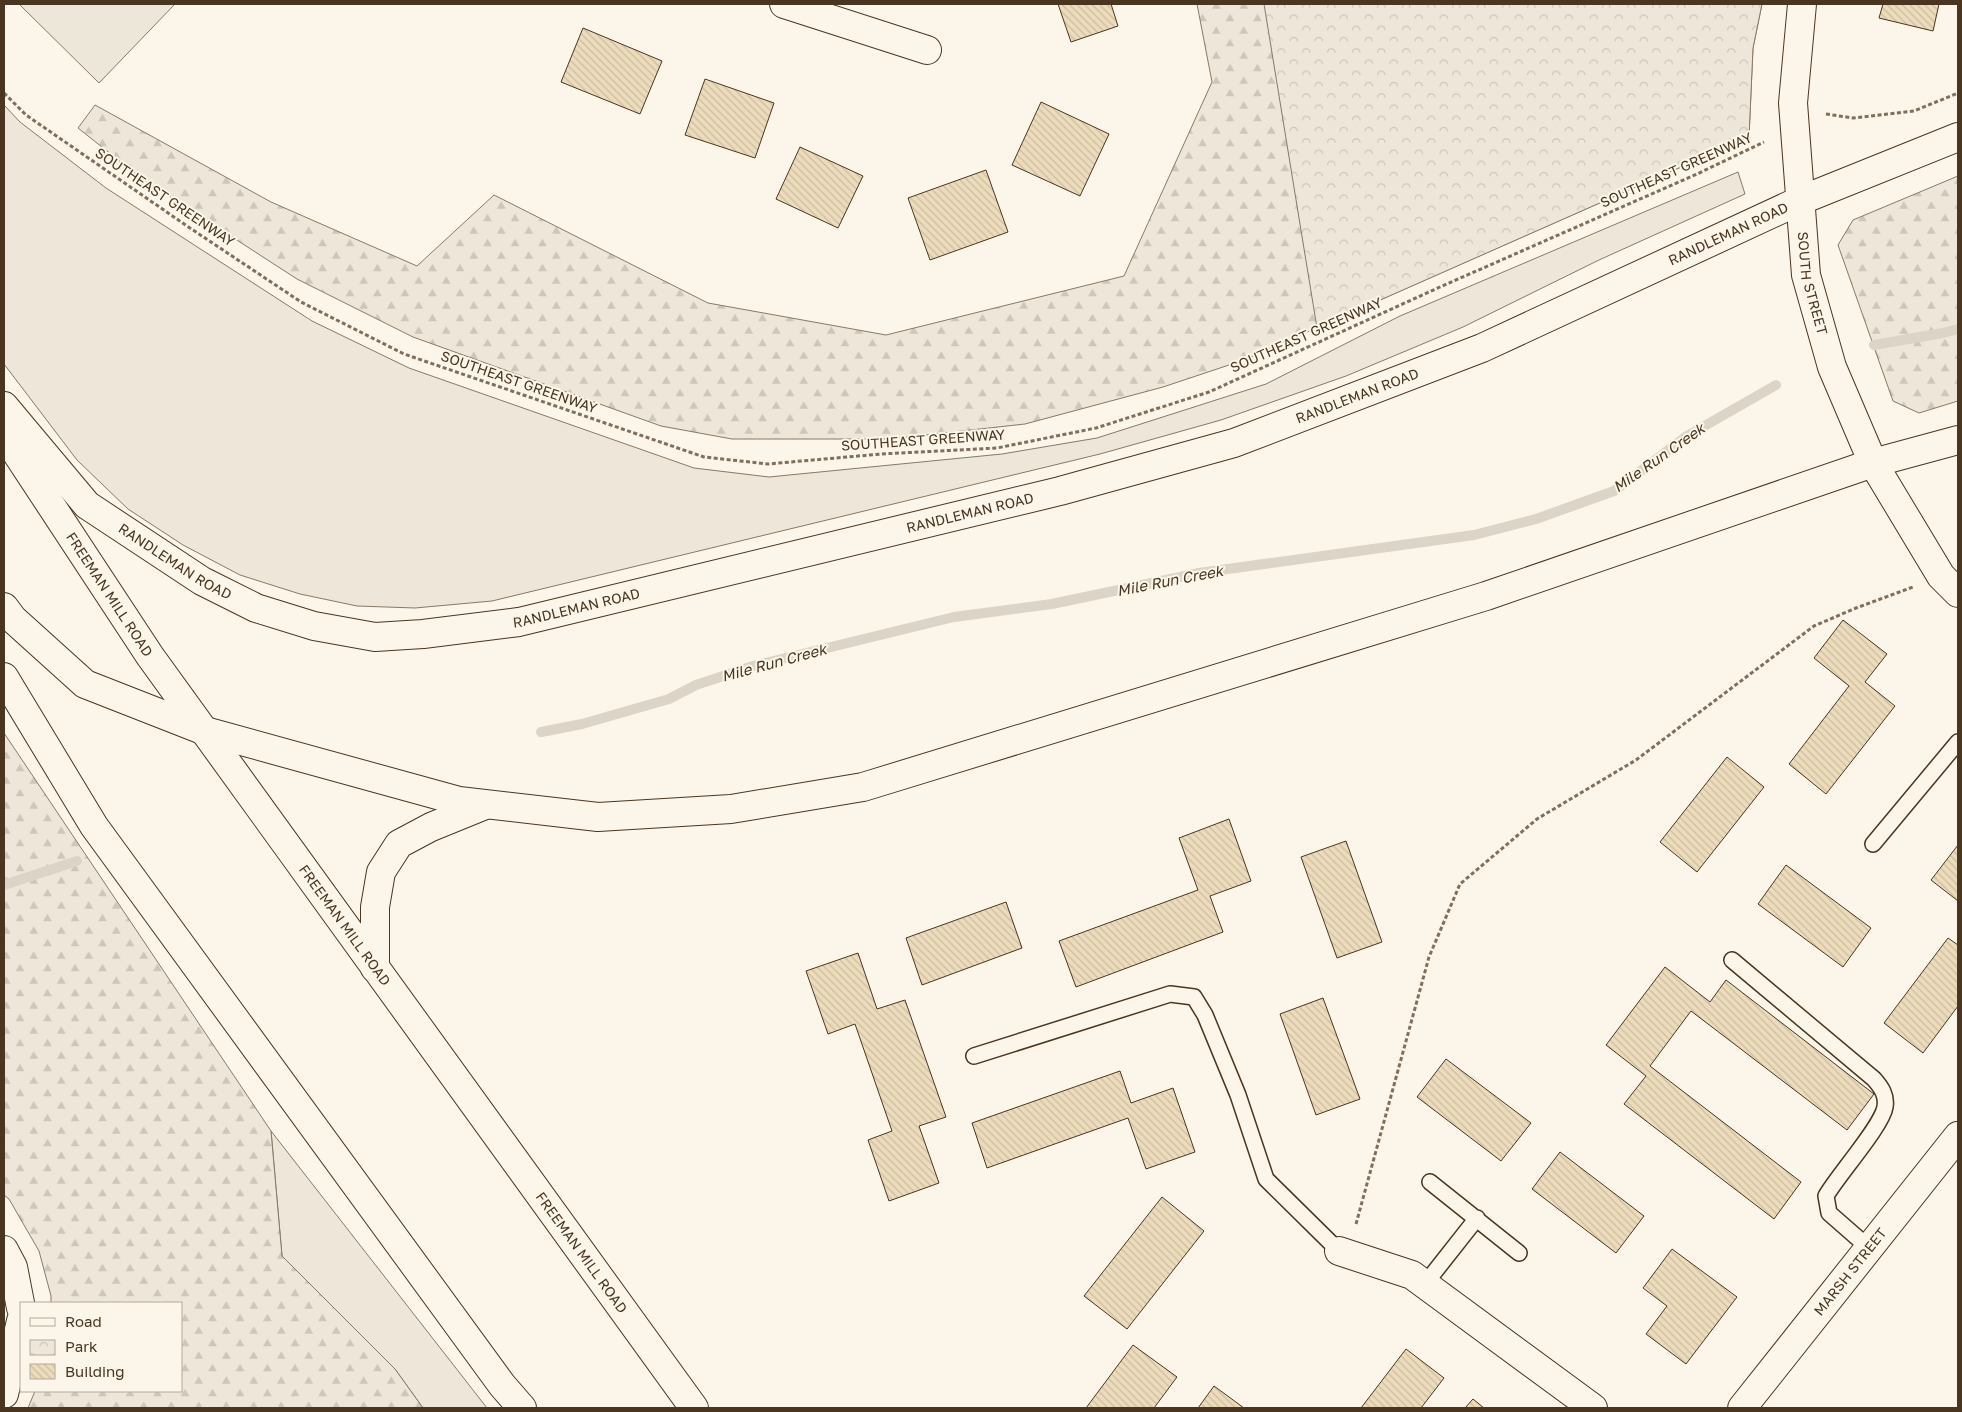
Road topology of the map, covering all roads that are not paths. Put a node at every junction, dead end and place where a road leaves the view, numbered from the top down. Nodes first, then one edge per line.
1 (784, 4) edge
2 (1802, 4) edge
3 (927, 50) dead end
4 (1958, 137) edge
5 (1799, 201) junction
6 (4, 406) edge
7 (4, 434) edge
8 (1958, 440) edge
9 (1873, 463) junction
10 (1950, 585) edge
11 (4, 607) edge
12 (4, 677) edge
13 (205, 731) junction
14 (1958, 742) edge
15 (486, 804) junction
16 (1873, 844) dead end
17 (1732, 960) dead end
18 (375, 968) junction
19 (974, 1056) dead end
20 (1958, 1136) edge
21 (1430, 1182) dead end
22 (1477, 1218) junction
23 (1869, 1248) junction
24 (1344, 1253) joint
25 (1519, 1253) dead end
26 (8, 1259) edge
27 (1419, 1280) junction
28 (20, 1304) edge
29 (20, 1325) edge
30 (4, 1394) edge
31 (522, 1408) edge
32 (694, 1408) edge
33 (1593, 1408) edge
34 (1742, 1408) edge

1 - 3 main road
2 - 5 main road, SOUTH STREET
4 - 5 main road, RANDLEMAN ROAD
5 - 6 main road, RANDLEMAN ROAD
5 - 9 main road, SOUTH STREET
7 - 13 main road, FREEMAN MILL ROAD
8 - 9 main road
9 - 10 main road, SOUTH STREET
9 - 15 main road
11 - 13 main road
12 - 31 main road
13 - 15 main road
13 - 18 main road, FREEMAN MILL ROAD
14 - 16 lane
15 - 18 main road
17 - 23 lane
18 - 32 main road, FREEMAN MILL ROAD
19 - 24 lane
20 - 23 main road, MARSH STREET
21 - 22 lane
22 - 25 lane
22 - 27 lane
23 - 34 main road, MARSH STREET
24 - 27 main road
26 - 28 main road
27 - 33 main road
29 - 30 main road

